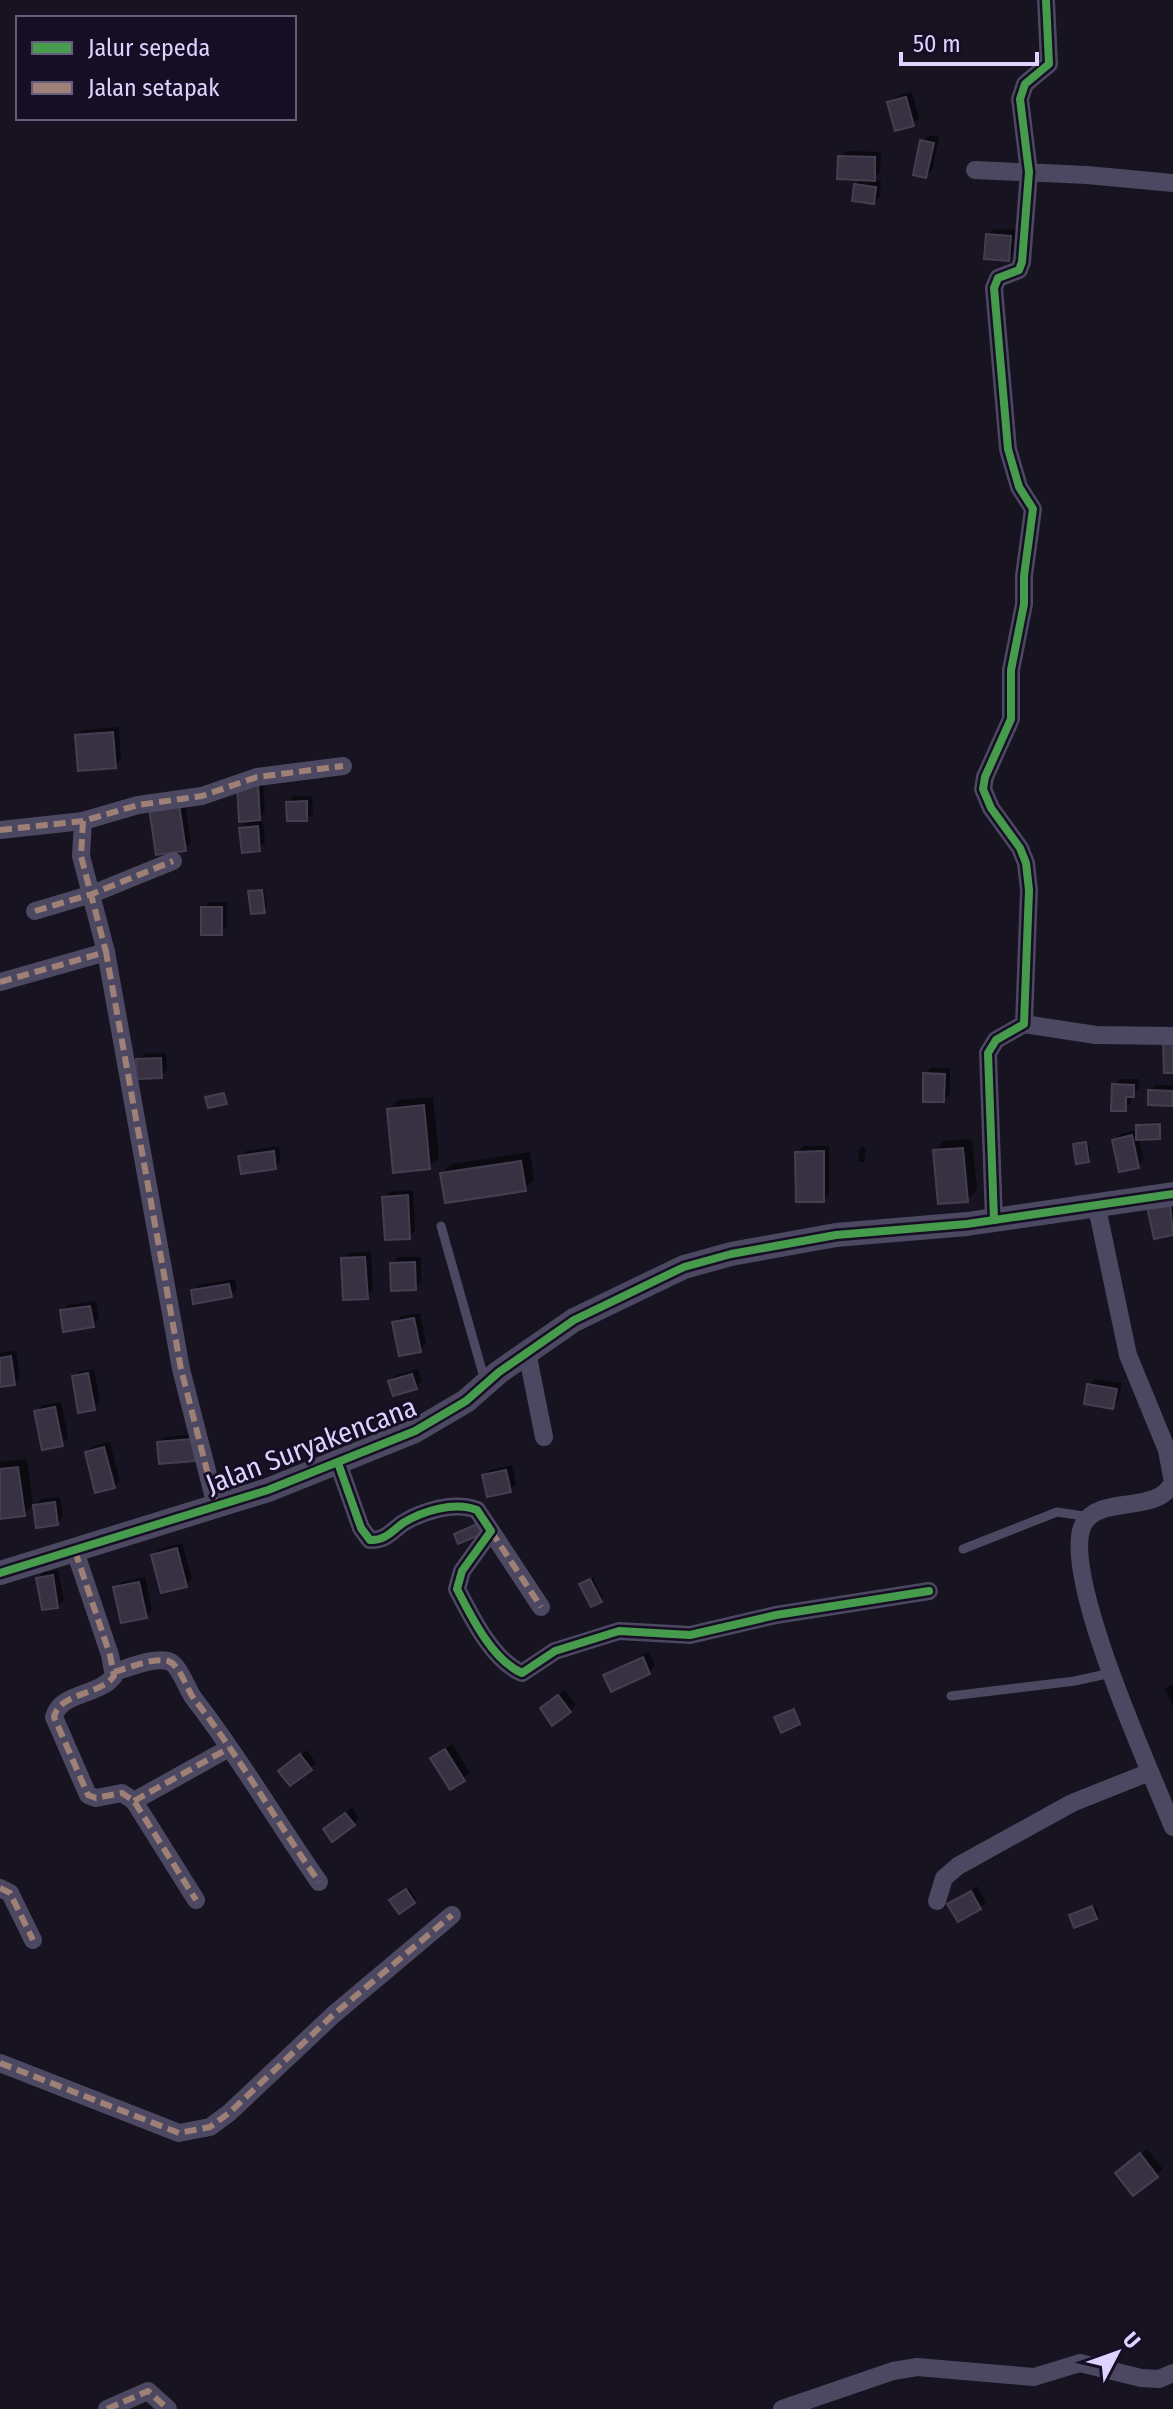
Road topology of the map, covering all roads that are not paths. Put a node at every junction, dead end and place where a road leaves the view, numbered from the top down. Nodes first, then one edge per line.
1 (1046, 0) edge
2 (975, 170) dead end
3 (1029, 172) junction
4 (1173, 183) edge
5 (343, 766) dead end
6 (83, 821) junction
7 (0, 830) edge
8 (173, 861) dead end
9 (92, 894) junction
10 (35, 911) dead end
11 (106, 952) junction
12 (0, 982) edge
13 (1024, 1024) junction
14 (1173, 1036) edge
15 (1173, 1194) edge
16 (1096, 1203) junction
17 (994, 1220) junction
18 (441, 1226) dead end
19 (527, 1352) junction
20 (486, 1385) junction
21 (544, 1437) dead end
22 (338, 1463) junction
23 (216, 1506) junction
24 (1091, 1517) junction
25 (491, 1531) junction
26 (963, 1549) dead end
27 (75, 1551) junction
28 (0, 1573) edge
29 (929, 1591) dead end
30 (541, 1607) dead end
31 (114, 1672) junction
32 (1111, 1673) junction
33 (951, 1696) dead end
34 (229, 1748) junction
35 (1150, 1772) junction
36 (134, 1801) junction
37 (1173, 1827) edge
38 (319, 1882) dead end
39 (0, 1888) edge
40 (196, 1900) dead end
41 (937, 1901) dead end
42 (452, 1915) dead end
43 (33, 1940) dead end
44 (0, 2063) edge
45 (1173, 2373) edge
46 (107, 2409) edge
47 (168, 2409) edge
48 (782, 2409) edge

1 - 3 street
2 - 3 street
3 - 4 street
3 - 13 street
5 - 6 street
6 - 7 street
6 - 9 street
8 - 9 street
9 - 10 street
9 - 11 street
11 - 12 street
11 - 23 street
13 - 14 street
13 - 17 street
15 - 16 street, Jalan Suryakencana
16 - 17 street, Jalan Suryakencana
16 - 24 street
17 - 19 street, Jalan Suryakencana
18 - 20 lane
19 - 20 street, Jalan Suryakencana
19 - 21 street
20 - 22 street, Jalan Suryakencana
22 - 23 street, Jalan Suryakencana
22 - 25 street
23 - 27 street, Jalan Suryakencana
24 - 26 lane
24 - 32 street
25 - 29 street
25 - 30 street
27 - 28 street, Jalan Suryakencana
27 - 31 street
31 - 34 street
31 - 36 street
32 - 33 lane
32 - 35 street
34 - 36 street
34 - 38 street
35 - 37 street
35 - 41 street
36 - 40 street
39 - 43 street
42 - 44 street
45 - 48 street
46 - 47 street

